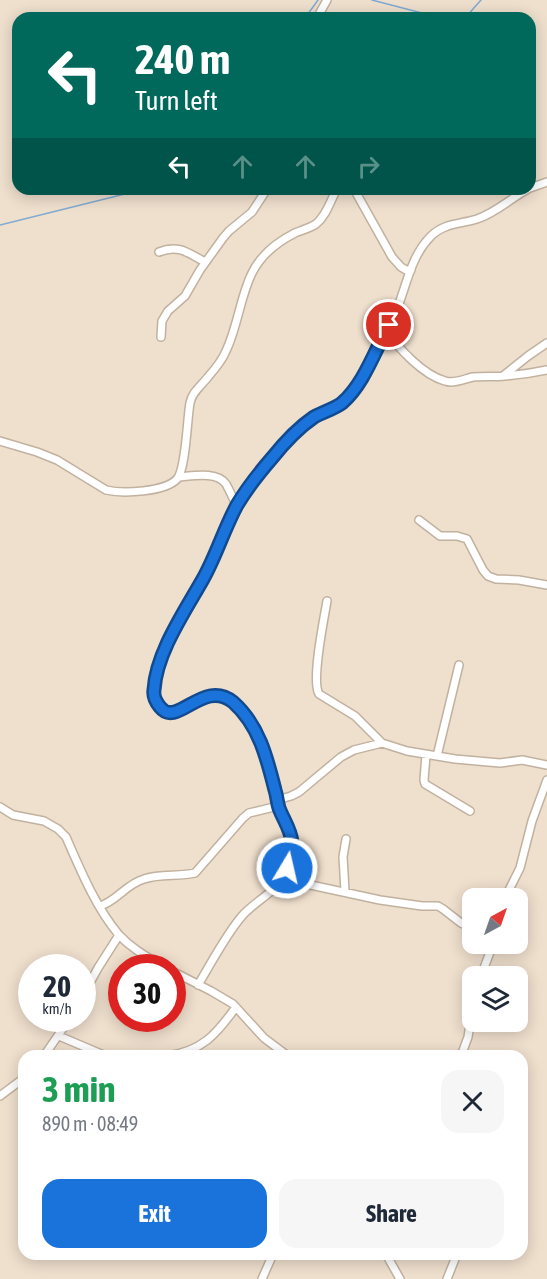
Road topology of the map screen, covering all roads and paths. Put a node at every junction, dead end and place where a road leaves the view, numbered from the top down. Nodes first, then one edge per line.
1 (263, 195) edge
2 (334, 195) edge
3 (357, 195) edge
4 (519, 195) edge
5 (159, 252) dead end
6 (206, 262) junction
7 (411, 270) junction
8 (386, 330) junction
9 (161, 337) dead end
10 (547, 343) edge
11 (547, 370) edge
12 (503, 376) junction
13 (0, 441) edge
14 (179, 477) junction
15 (237, 506) junction
16 (418, 520) dead end
17 (547, 585) edge
18 (327, 601) dead end
19 (459, 664) dead end
20 (382, 743) junction
21 (426, 755) junction
22 (436, 756) junction
23 (547, 765) edge
24 (547, 780) edge
25 (278, 803) junction
26 (0, 807) edge
27 (470, 811) dead end
28 (346, 839) dead end
29 (283, 879) junction
30 (510, 888) edge
31 (345, 891) junction
32 (100, 906) junction
33 (462, 923) edge
34 (119, 935) junction
35 (143, 954) edge
36 (96, 972) edge
37 (186, 979) edge
38 (198, 985) junction
39 (236, 1007) junction
40 (61, 1032) edge
41 (469, 1032) edge
42 (59, 1036) junction
43 (48, 1050) edge
44 (92, 1050) edge
45 (191, 1050) edge
46 (280, 1050) edge
47 (463, 1050) edge
48 (18, 1082) edge
49 (0, 1096) edge
50 (270, 1260) edge
51 (389, 1260) edge
52 (455, 1260) edge
53 (262, 1279) edge
54 (400, 1279) edge
55 (447, 1279) edge

1 - 6 street
2 - 14 street
3 - 7 street
4 - 7 street
5 - 6 street
6 - 9 street
7 - 8 street
8 - 12 street
8 - 15 street
10 - 12 street
11 - 12 street
13 - 14 street
14 - 15 street
15 - 25 street
16 - 17 street
18 - 20 street
19 - 22 street
20 - 21 street
20 - 25 street
21 - 22 street
21 - 27 street
22 - 23 street
24 - 30 street
25 - 29 street
25 - 32 street
26 - 32 street
28 - 31 street
29 - 31 street
29 - 38 street
31 - 33 street
32 - 34 street
34 - 35 street
34 - 36 street
37 - 38 street
38 - 39 street
39 - 45 street
39 - 46 street
40 - 42 street
41 - 47 street
42 - 43 street
42 - 44 street
48 - 49 street
50 - 53 street
51 - 54 street
52 - 55 street

